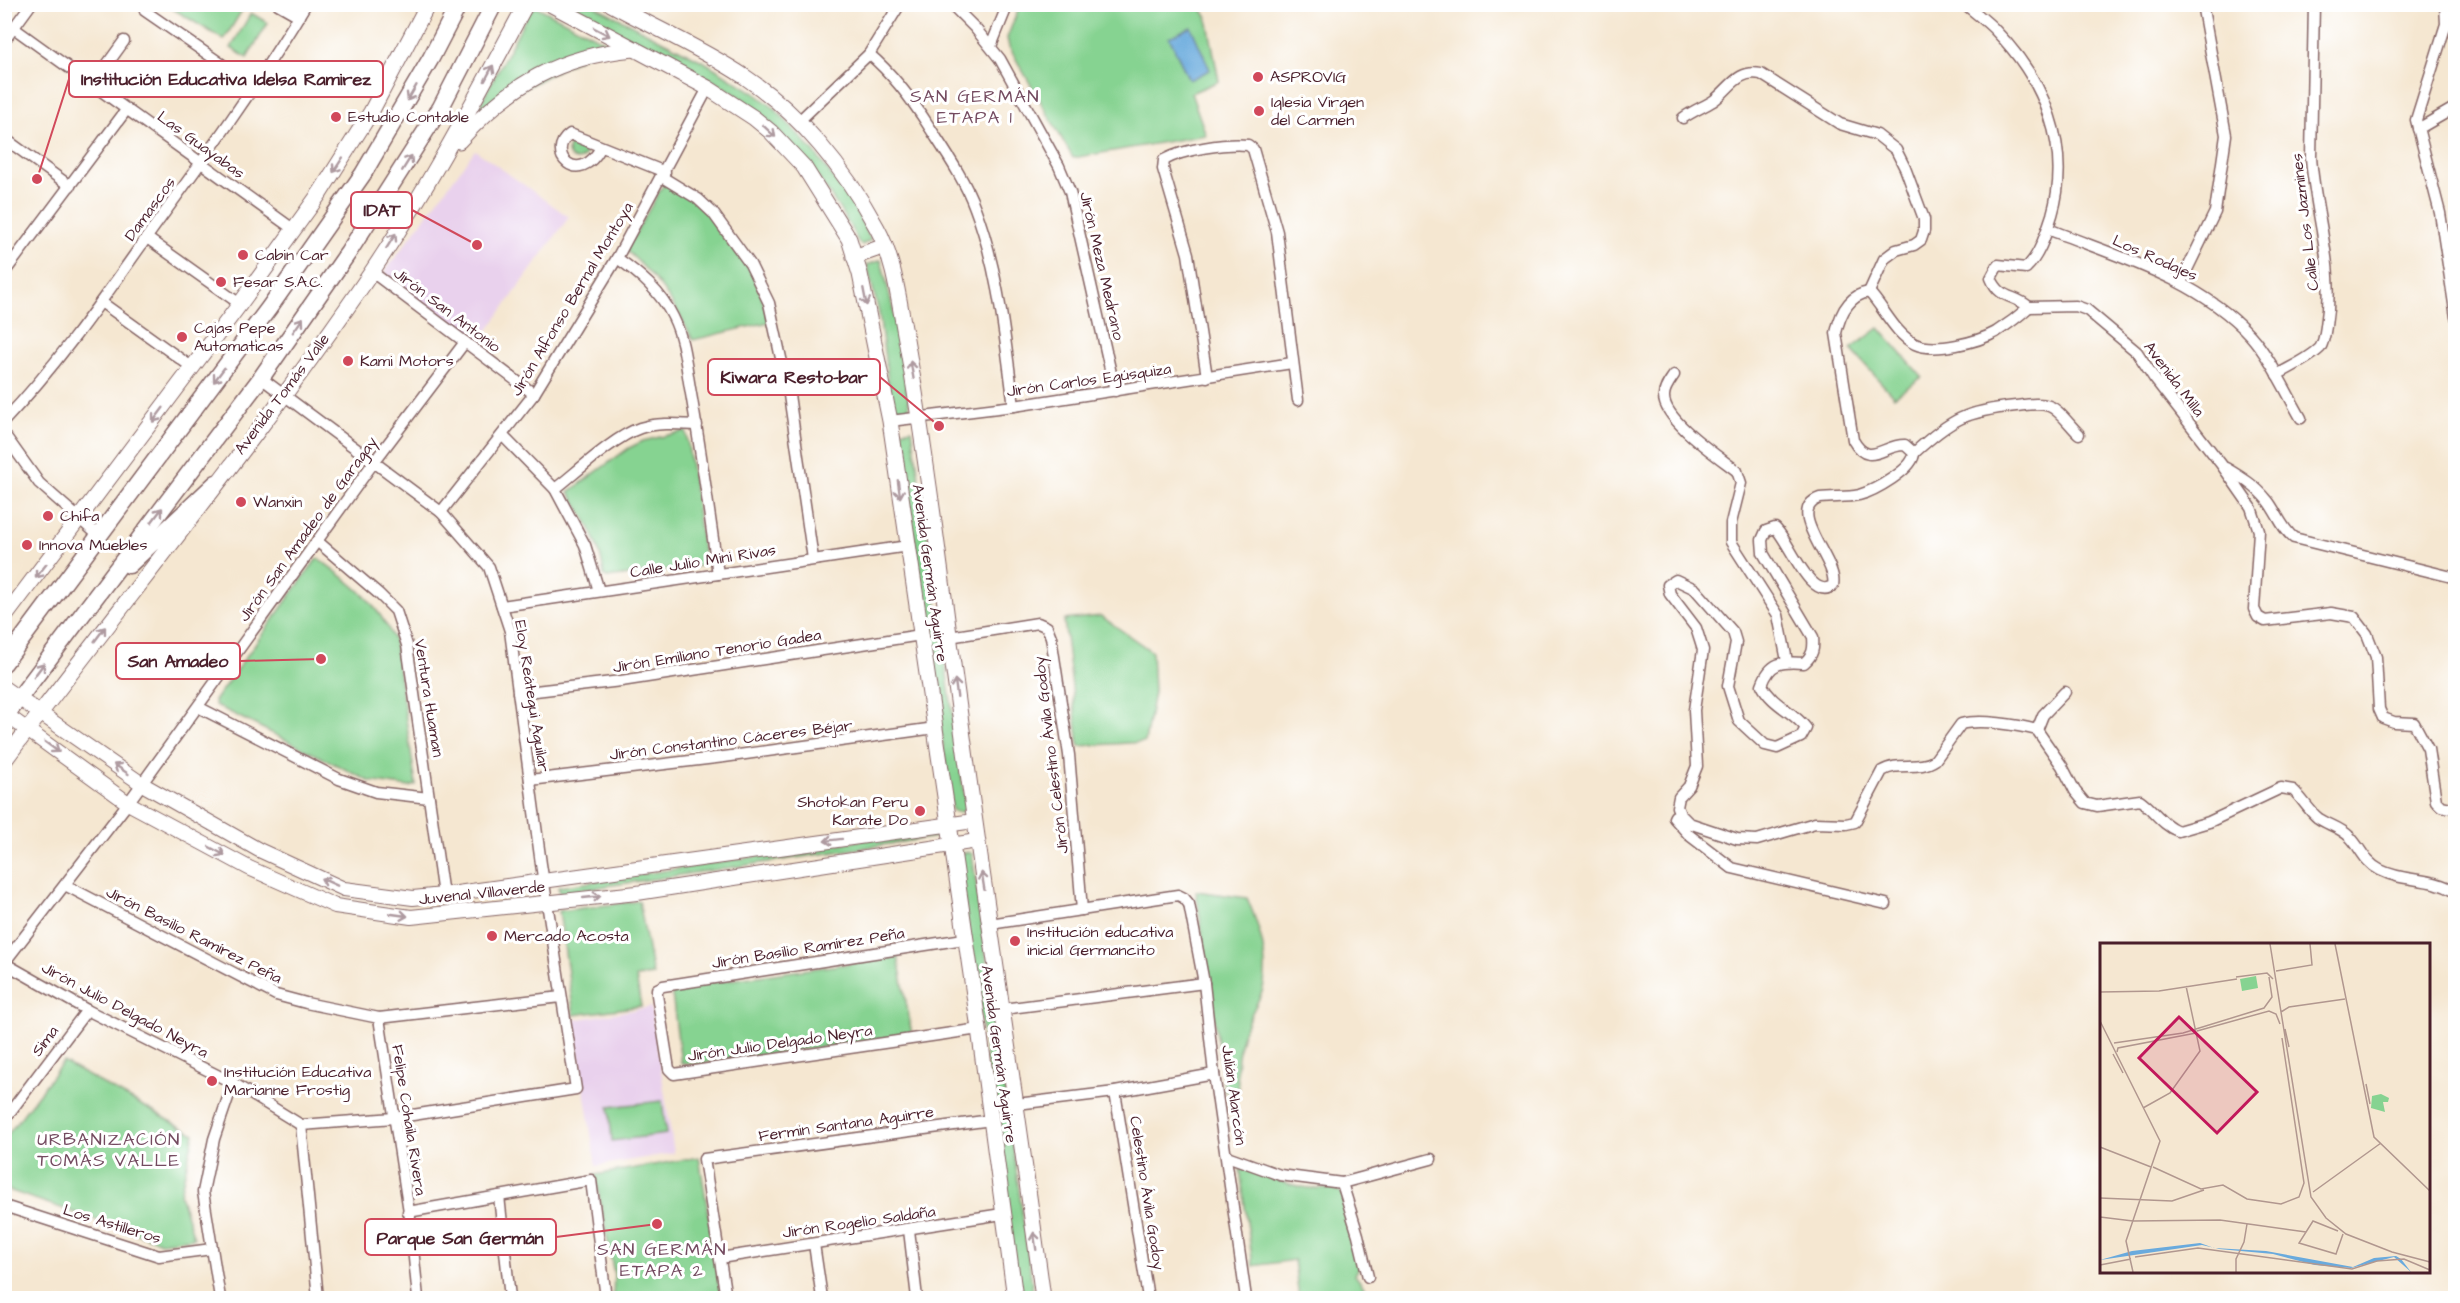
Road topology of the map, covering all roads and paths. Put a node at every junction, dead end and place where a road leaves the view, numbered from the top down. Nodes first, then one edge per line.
1 (31, 4) edge
2 (278, 4) edge
3 (306, 4) edge
4 (428, 4) edge
5 (459, 4) edge
6 (494, 4) edge
7 (526, 4) edge
8 (550, 4) edge
9 (611, 4) edge
10 (900, 4) edge
11 (951, 4) edge
12 (1008, 4) edge
13 (1965, 4) edge
14 (2202, 4) edge
15 (2314, 4) edge
16 (2445, 4) edge
17 (147, 8) edge
18 (299, 16) junction
19 (4, 21) edge
20 (14, 27) junction
21 (4, 41) edge
22 (124, 41) dead end
23 (992, 46) junction
24 (635, 49) junction
25 (869, 54) junction
26 (93, 84) junction
27 (255, 87) junction
28 (708, 88) junction
29 (2456, 107) edge
30 (127, 109) junction
31 (1683, 118) dead end
32 (799, 121) junction
33 (2418, 129) junction
34 (4, 138) edge
35 (601, 147) dead end
36 (441, 161) junction
37 (201, 164) junction
38 (663, 175) junction
39 (69, 186) junction
40 (2048, 229) junction
41 (293, 230) junction
42 (147, 238) junction
43 (885, 246) junction
44 (854, 257) junction
45 (617, 258) junction
46 (372, 272) junction
47 (4, 273) edge
48 (2181, 282) junction
49 (1869, 292) junction
50 (101, 302) junction
51 (240, 304) junction
52 (2029, 307) junction
53 (2456, 316) edge
54 (465, 342) junction
55 (1292, 363) junction
56 (193, 368) junction
57 (1674, 375) dead end
58 (2277, 375) junction
59 (1207, 377) junction
60 (261, 378) junction
61 (1115, 391) junction
62 (284, 393) junction
63 (534, 394) junction
64 (1298, 400) dead end
65 (1014, 406) junction
66 (2301, 418) dead end
67 (921, 419) junction
68 (4, 421) edge
69 (890, 421) junction
70 (697, 425) junction
71 (4, 434) edge
72 (2079, 434) dead end
73 (503, 436) junction
74 (1914, 453) junction
75 (374, 462) junction
76 (2221, 464) junction
77 (216, 483) junction
78 (555, 489) junction
79 (441, 512) junction
80 (80, 521) junction
81 (99, 536) junction
82 (317, 541) junction
83 (908, 546) junction
84 (813, 559) junction
85 (718, 574) junction
86 (2456, 578) edge
87 (599, 591) junction
88 (93, 598) junction
89 (502, 606) junction
90 (4, 618) edge
91 (921, 635) junction
92 (949, 637) junction
93 (1787, 661) junction
94 (4, 663) edge
95 (2064, 692) dead end
96 (11, 693) edge
97 (518, 693) junction
98 (198, 707) junction
99 (39, 714) junction
100 (5, 715) edge
101 (935, 728) junction
102 (27, 730) junction
103 (2037, 730) junction
104 (4, 761) edge
105 (530, 780) junction
106 (142, 784) junction
107 (1679, 797) junction
108 (429, 798) junction
109 (128, 803) junction
110 (2456, 808) edge
111 (974, 821) junction
112 (948, 825) junction
113 (977, 841) junction
114 (950, 846) junction
115 (544, 880) junction
116 (65, 885) junction
117 (2456, 892) edge
118 (443, 895) junction
119 (547, 902) junction
120 (1886, 904) dead end
121 (1082, 910) junction
122 (990, 924) junction
123 (964, 939) junction
124 (5, 963) edge
125 (1204, 983) junction
126 (657, 989) joint
127 (561, 997) junction
128 (1003, 1009) junction
129 (87, 1010) junction
130 (379, 1018) junction
131 (979, 1029) junction
132 (1214, 1074) junction
133 (233, 1083) junction
134 (1115, 1092) junction
135 (1017, 1104) junction
136 (394, 1118) junction
137 (4, 1120) edge
138 (992, 1120) junction
139 (300, 1125) junction
140 (1227, 1156) junction
141 (1431, 1159) dead end
142 (1342, 1183) junction
143 (499, 1196) junction
144 (4, 1206) edge
145 (408, 1212) junction
146 (1002, 1214) junction
147 (909, 1230) junction
148 (814, 1244) junction
149 (212, 1249) junction
150 (720, 1258) junction
151 (1368, 1277) dead end
152 (220, 1299) edge
153 (318, 1299) edge
154 (418, 1299) edge
155 (510, 1299) edge
156 (606, 1299) edge
157 (726, 1299) edge
158 (822, 1299) edge
159 (917, 1299) edge
160 (1015, 1299) edge
161 (1043, 1299) edge
162 (1148, 1299) edge
163 (1246, 1299) edge

1 - 20 street
2 - 18 street
3 - 18 street, Damascos
4 -> 41 main road
5 -> 81 main road
60 -> 6 main road, Avenida Tomás Valle
36 -> 7 main road, Avenida Tomás Valle
8 -> 24 main road, Avenida Germán Aguirre
9 - 32 main road, Avenida Germán Aguirre
10 - 25 street
11 - 23 street, Jirón Meza Medrano
12 - 23 street
13 - 40 street
14 - 48 street
15 - 58 street, Calle Los Jazmines
16 - 33 street
17 - 27 street
18 - 27 street, Damascos
19 - 20 street, Las Guayabas
20 - 21 street
20 - 26 street, Las Guayabas
22 - 26 street
23 - 61 street, Jirón Meza Medrano
24 - 28 main road, Avenida Germán Aguirre
24 - 36 main road
25 - 32 street
25 - 65 street
26 - 30 street, Las Guayabas
27 - 37 street, Damascos
28 - 38 street, Jirón Alfonso Bernal Montoya
28 -> 44 main road, Avenida Germán Aguirre
29 - 33 street
30 - 37 street, Las Guayabas
30 - 39 street
31 - 49 street
32 - 43 main road, Avenida Germán Aguirre
33 - 53 street
34 - 39 street
35 - 38 street
46 -> 36 main road, Avenida Tomás Valle
37 - 41 street, Las Guayabas
37 - 42 street, Damascos
38 - 45 street, Jirón Alfonso Bernal Montoya
38 - 84 street
39 - 47 street
40 - 48 street, Los Rodajes
40 - 52 street
41 - 51 main road
42 - 50 street, Damascos
42 - 51 street
43 - 44 main road
67 -> 43 main road, Avenida Germán Aguirre
44 -> 69 main road, Avenida Germán Aguirre
45 - 63 street, Jirón Alfonso Bernal Montoya
45 - 70 street
46 - 54 street, Jirón San Antonio
46 - 62 main road, Avenida Tomás Valle
48 - 58 street, Los Rodajes
49 - 52 street
49 - 74 street
50 - 56 street
50 - 68 street, Damascos
51 - 56 main road
52 - 76 street, Avenida Milla
54 - 63 street, Jirón San Antonio
54 - 75 street, Jirón San Amadeo de Garagay
55 - 59 street, Jirón Carlos Egúsquiza
55 - 59 street
55 - 64 street
56 -> 80 main road
57 - 93 street
58 - 66 street, Los Rodajes
59 - 61 street, Jirón Carlos Egúsquiza
60 - 62 street, Eloy Reátegui Aguilar
88 -> 60 main road, Avenida Tomás Valle
61 - 65 street, Jirón Carlos Egúsquiza
62 - 75 street, Eloy Reátegui Aguilar
62 - 77 main road, Avenida Tomás Valle
63 - 73 street, Jirón Alfonso Bernal Montoya
65 - 67 street, Jirón Carlos Egúsquiza
67 - 69 street, Jirón Carlos Egúsquiza
67 - 92 main road, Avenida Germán Aguirre
69 -> 83 main road, Avenida Germán Aguirre
70 - 78 street
70 - 85 street
71 - 80 street
72 - 74 street
73 - 78 street
73 - 79 street, Jirón Alfonso Bernal Montoya
74 - 93 street
75 - 79 street, Eloy Reátegui Aguilar
75 - 82 street, Jirón San Amadeo de Garagay
76 - 86 street
76 - 110 street, Avenida Milla
77 - 88 main road
99 -> 77 main road, Avenida Tomás Valle
78 - 87 street
79 - 89 street, Eloy Reátegui Aguilar
80 - 81 street
80 -> 90 main road
81 - 94 main road
82 - 98 street, Jirón San Amadeo de Garagay
82 - 108 street, Ventura Huaman
83 - 84 street, Calle Julio Mini Rivas
83 - 91 main road, Avenida Germán Aguirre
84 - 85 street, Calle Julio Mini Rivas
85 - 87 street, Calle Julio Mini Rivas
87 - 89 street, Calle Julio Mini Rivas
96 -> 88 main road, Avenida Tomás Valle
89 - 97 street, Eloy Reátegui Aguilar
91 - 97 street, Jirón Emiliano Tenorio Gadea
91 - 101 main road, Avenida Germán Aguirre
111 -> 92 main road, Avenida Germán Aguirre
92 - 121 street, Jirón Celestino Ávila Godoy
93 - 107 street
95 - 103 street
96 - 99 street, Juvenal Villaverde
96 - 100 main road, Avenida Tomás Valle
97 - 105 street, Eloy Reátegui Aguilar
98 - 106 street, Jirón San Amadeo de Garagay
98 - 108 street
99 - 102 main road, Avenida Tomás Valle
106 -> 99 street, Juvenal Villaverde
100 - 102 street, Juvenal Villaverde
101 - 105 street, Jirón Constantino Cáceres Béjar
101 - 112 main road, Avenida Germán Aguirre
102 - 104 main road, Avenida Tomás Valle
102 -> 109 street, Juvenal Villaverde
103 - 107 street
103 - 117 street
105 - 115 street, Eloy Reátegui Aguilar
106 - 109 street, Jirón San Amadeo de Garagay
118 -> 106 street, Juvenal Villaverde
107 - 120 street
108 - 118 street, Ventura Huaman
109 - 116 street, Jirón San Amadeo de Garagay
109 -> 119 street, Juvenal Villaverde
111 - 112 street, Juvenal Villaverde
111 - 113 main road, Avenida Germán Aguirre
112 - 114 main road, Avenida Germán Aguirre
112 -> 115 street, Juvenal Villaverde
113 - 114 street, Juvenal Villaverde
122 -> 113 main road, Avenida Germán Aguirre
119 -> 114 street, Juvenal Villaverde
114 - 123 main road, Avenida Germán Aguirre
115 - 118 street, Juvenal Villaverde
115 - 119 street, Eloy Reátegui Aguilar
116 - 124 street, Jirón San Amadeo de Garagay
116 - 130 street, Jirón Basilio Ramírez Peña
119 - 127 street, Eloy Reátegui Aguilar
121 - 122 street
121 - 125 street, Julián Alarcón
122 - 128 main road, Avenida Germán Aguirre
123 - 126 street, Jirón Basilio Ramírez Peña
123 - 131 main road, Avenida Germán Aguirre
124 - 129 street, Jirón Julio Delgado Neyra
125 - 128 street
125 - 132 street, Julián Alarcón
126 - 131 street, Jirón Julio Delgado Neyra
127 - 130 street, Jirón Basilio Ramírez Peña
127 - 136 street, Eloy Reátegui Aguilar
128 - 135 main road, Avenida Germán Aguirre
129 - 133 street, Jirón Julio Delgado Neyra
129 - 137 street, Sima
130 - 136 street, Felipe Cohaila Rivera
131 - 138 main road, Avenida Germán Aguirre
132 - 134 street
132 - 140 street, Julián Alarcón
133 - 139 street, Jirón Julio Delgado Neyra
133 - 149 street
134 - 135 street
134 - 162 street, Celestino Ávila Godoy
161 -> 135 main road, Avenida Germán Aguirre
136 - 139 street
136 - 145 street, Felipe Cohaila Rivera
138 - 146 main road, Avenida Germán Aguirre
138 - 150 street, Fermin Santana Aguirre
139 - 153 street
140 - 142 street
140 - 163 street, Julián Alarcón
141 - 142 street
142 - 151 street
143 - 145 street
143 - 155 street
143 - 156 street
144 - 149 street, Los Astilleros
145 - 154 street, Felipe Cohaila Rivera
146 - 147 street, Jirón Rogelio Saldaña
146 - 160 main road, Avenida Germán Aguirre
147 - 148 street, Jirón Rogelio Saldaña
147 - 159 street
148 - 150 street, Jirón Rogelio Saldaña
148 - 158 street
149 - 152 street
150 - 157 street

